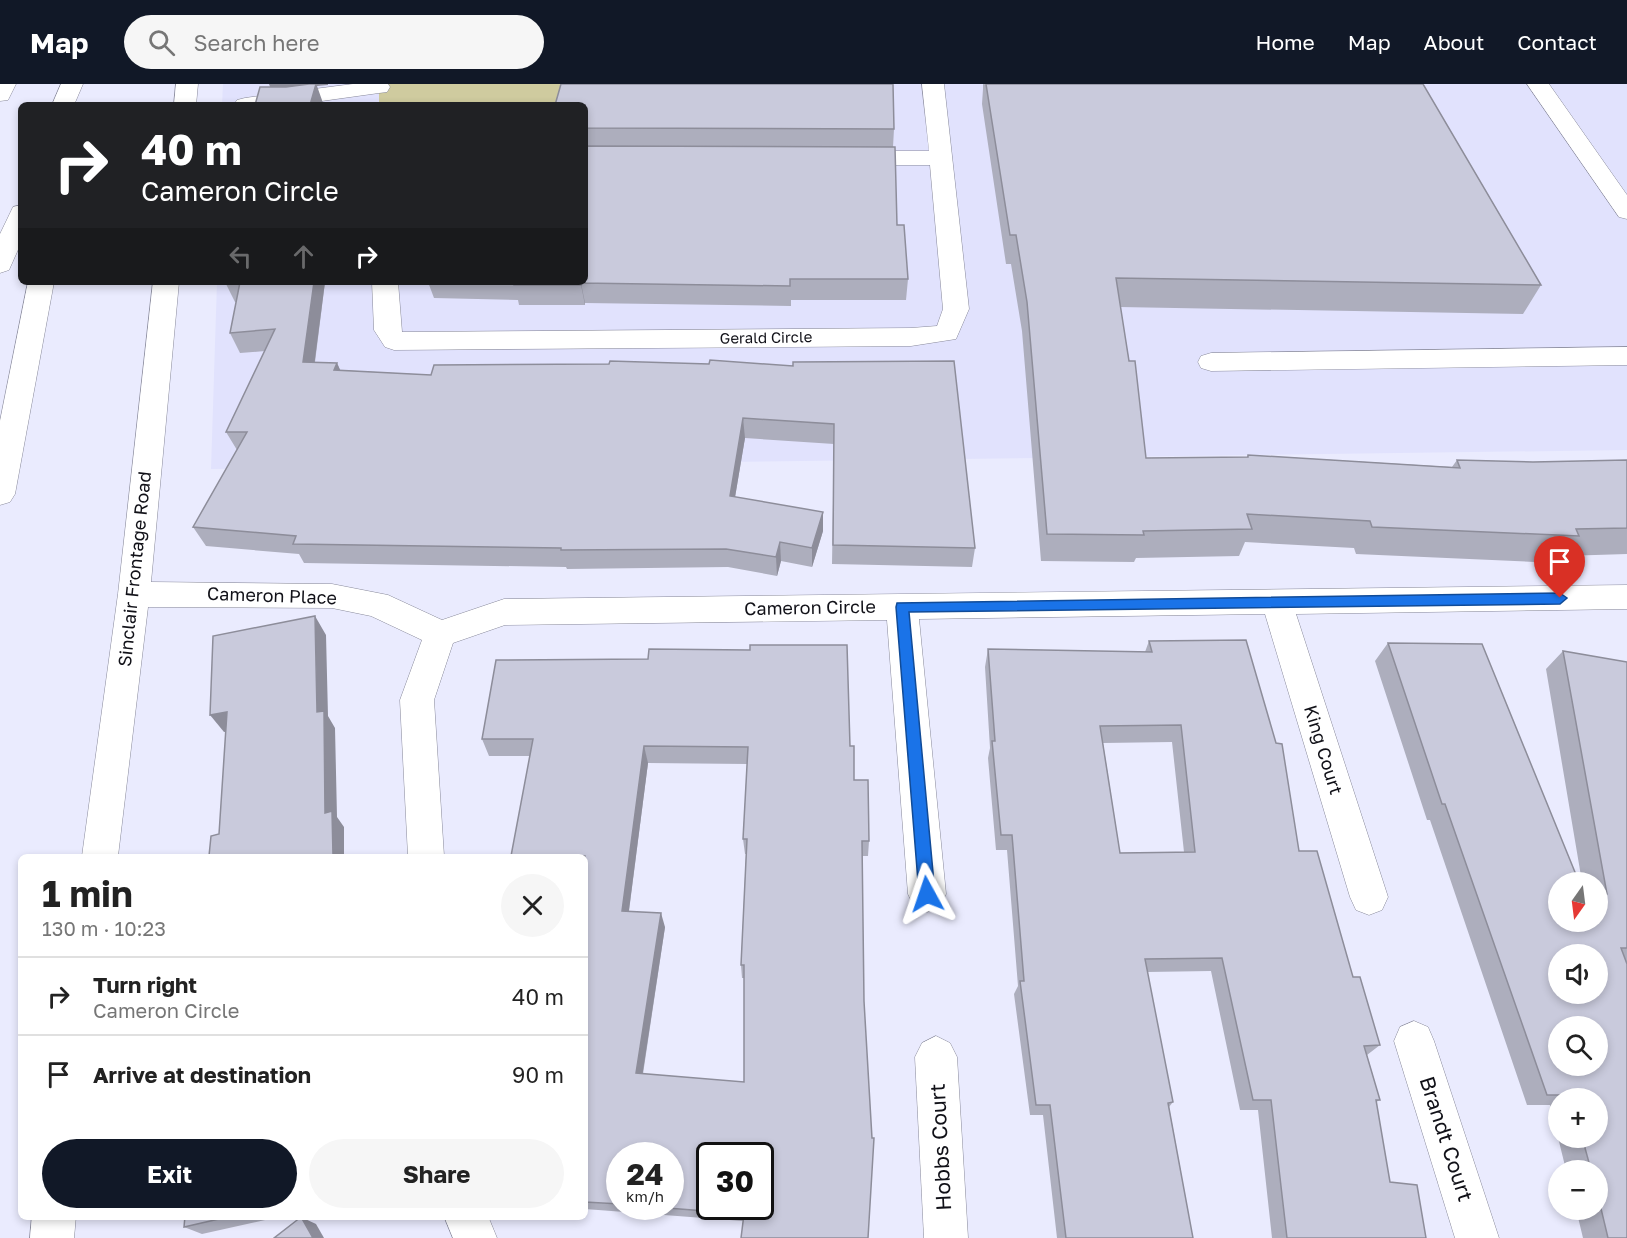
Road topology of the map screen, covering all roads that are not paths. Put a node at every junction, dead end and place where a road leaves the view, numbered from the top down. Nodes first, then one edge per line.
1 (5, 84) edge
2 (72, 84) edge
3 (87, 84) edge
4 (187, 84) edge
5 (933, 84) edge
6 (1538, 84) edge
7 (379, 92) edge
8 (0, 95) edge
9 (64, 102) edge
10 (83, 102) edge
11 (185, 102) edge
12 (276, 102) edge
13 (834, 158) edge
14 (940, 158) junction
15 (1627, 212) edge
16 (18, 220) edge
17 (0, 265) edge
18 (40, 285) edge
19 (166, 285) edge
20 (385, 285) edge
21 (1627, 356) edge
22 (1211, 362) dead end
23 (0, 494) edge
24 (134, 594) junction
25 (1627, 597) edge
26 (1277, 603) junction
27 (902, 607) junction
28 (440, 634) junction
29 (100, 854) edge
30 (426, 854) edge
31 (927, 894) dead end
32 (1369, 897) dead end
33 (1414, 1041) dead end
34 (936, 1057) dead end
35 (54, 1220) edge
36 (468, 1220) edge
37 (52, 1238) edge
38 (475, 1238) edge
39 (946, 1238) edge
40 (1477, 1238) edge

1 - 8 main road
2 - 9 main road
3 - 10 main road
4 - 11 main road
5 - 14 main road, Gerald Circle
6 - 15 main road
7 - 12 main road
13 - 14 main road
14 - 20 main road, Gerald Circle
16 - 17 main road
18 - 23 main road
19 - 24 main road, Sinclair Frontage Road
21 - 22 main road
24 - 28 main road, Cameron Place
24 - 29 main road, Sinclair Frontage Road
25 - 26 main road, Cameron Circle
26 - 27 main road, Cameron Circle
26 - 32 main road, King Court
27 - 28 main road, Cameron Circle
27 - 31 main road
28 - 30 main road
33 - 40 main road, Brandt Court
34 - 39 main road, Hobbs Court
35 - 37 main road
36 - 38 main road

